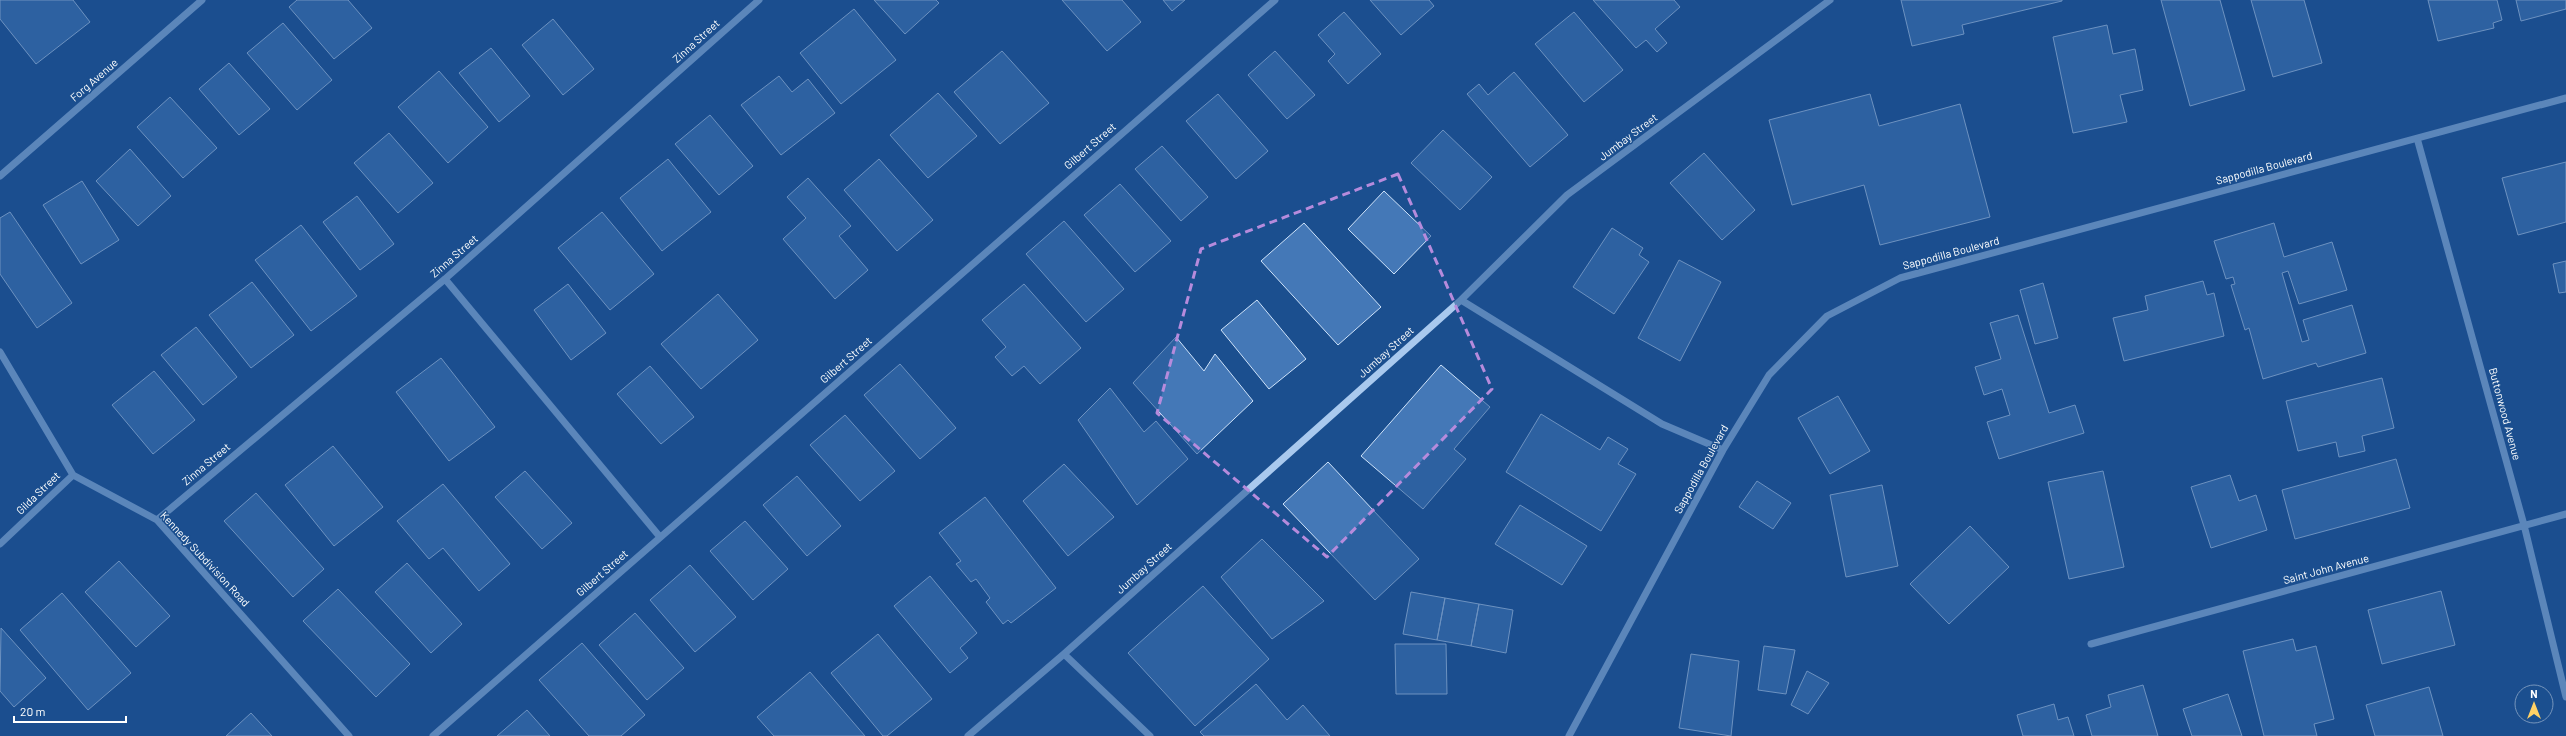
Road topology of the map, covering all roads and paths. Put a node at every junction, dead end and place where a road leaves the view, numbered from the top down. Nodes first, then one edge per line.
1 (202, 0) edge
2 (758, 0) edge
3 (1275, 0) edge
4 (1830, 0) edge
5 (2566, 98) edge
6 (2417, 138) junction
7 (0, 176) edge
8 (445, 279) junction
9 (1461, 300) junction
10 (0, 352) edge
11 (1723, 450) junction
12 (73, 475) junction
13 (2566, 514) edge
14 (157, 520) junction
15 (2524, 525) junction
16 (660, 537) junction
17 (0, 544) edge
18 (2091, 644) dead end
19 (1064, 654) junction
20 (2566, 697) edge
21 (349, 736) edge
22 (433, 736) edge
23 (968, 736) edge
24 (1150, 736) edge
25 (1569, 736) edge

1 - 7 street, Forg Avenue
2 - 8 street, Zinna Street
3 - 16 street, Gilbert Street
4 - 9 street, Jumbay Street
5 - 6 street, Sappodilla Boulevard
6 - 11 street, Sappodilla Boulevard
6 - 15 street, Buttonwood Avenue
8 - 14 street, Zinna Street
8 - 16 street
9 - 11 street
9 - 19 street, Jumbay Street
10 - 12 street
11 - 25 street, Sappodilla Boulevard
12 - 14 street, Kennedy Subdivision Road
12 - 17 street, Gilda Street
13 - 15 street, Saint John Avenue
14 - 21 street, Kennedy Subdivision Road
15 - 18 street, Saint John Avenue
15 - 20 street, Buttonwood Avenue
16 - 22 street, Gilbert Street
19 - 23 street, Jumbay Street
19 - 24 street

